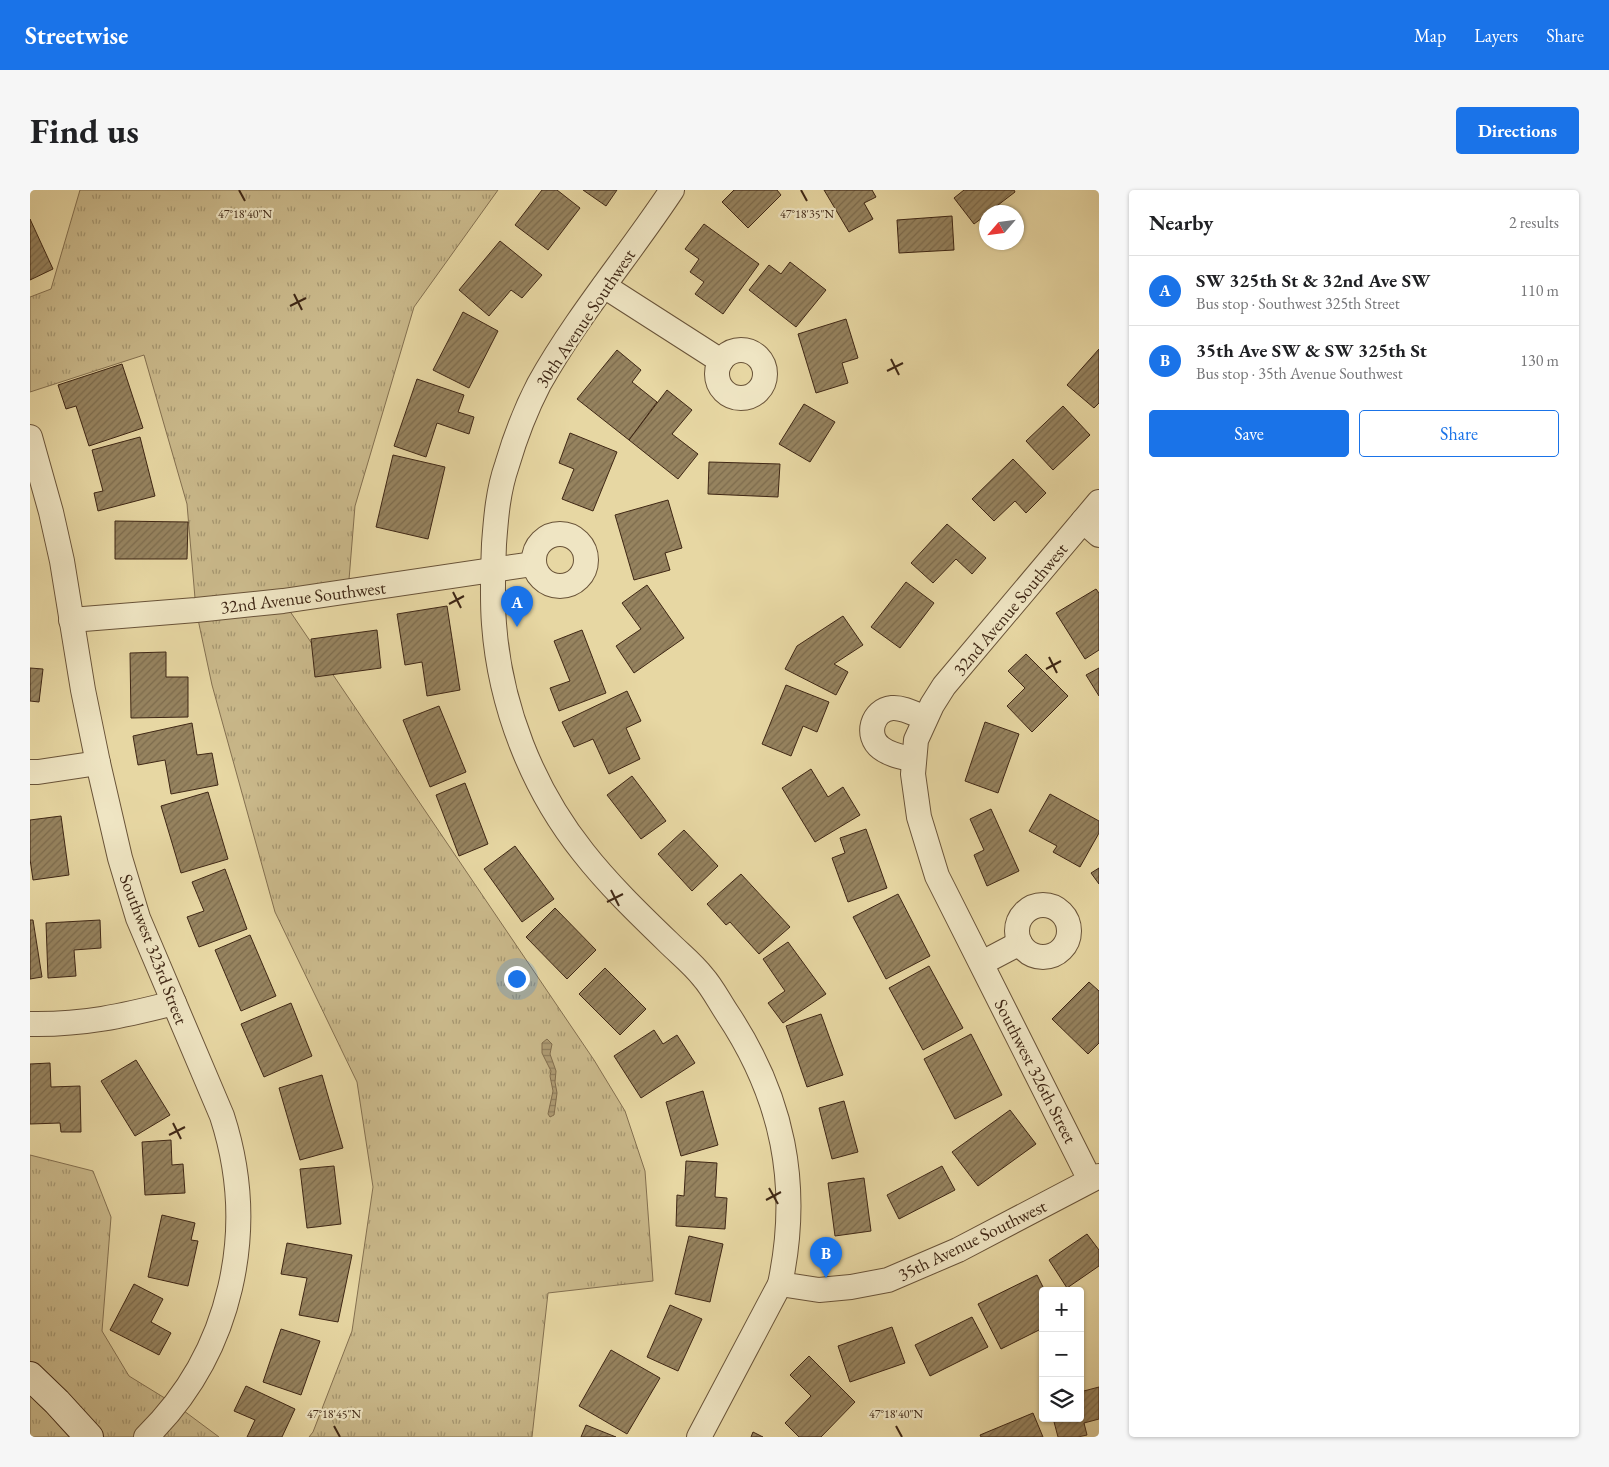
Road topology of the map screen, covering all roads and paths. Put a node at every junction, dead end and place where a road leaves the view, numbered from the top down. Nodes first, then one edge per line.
1 (672, 190) edge
2 (604, 286) junction
3 (721, 361) dead end
4 (30, 437) edge
5 (1099, 502) edge
6 (1091, 528) edge
7 (533, 564) dead end
8 (493, 570) junction
9 (71, 620) junction
10 (925, 718) junction
11 (915, 750) junction
12 (98, 763) junction
13 (30, 772) edge
14 (1020, 943) dead end
15 (982, 963) junction
16 (174, 1003) junction
17 (30, 1024) edge
18 (1095, 1178) edge
19 (780, 1284) junction
20 (30, 1376) edge
21 (89, 1437) edge
22 (146, 1437) edge
23 (699, 1437) edge

1 - 2 street, 30th Avenue Southwest
2 - 3 street
2 - 8 street, 30th Avenue Southwest
4 - 9 street, Southwest 323rd Street
5 - 6 street, 32nd Avenue Southwest
6 - 10 street, 32nd Avenue Southwest
7 - 8 street, 32nd Avenue Southwest
8 - 9 street, 32nd Avenue Southwest
8 - 19 street, 30th Avenue Southwest
9 - 12 street, Southwest 323rd Street
10 - 11 street, 32nd Avenue Southwest
10 - 11 street
11 - 15 street, Southwest 326th Street
12 - 13 street
12 - 16 street, Southwest 323rd Street
14 - 15 street
15 - 18 street, Southwest 326th Street
16 - 17 street
16 - 22 street, Southwest 323rd Street
18 - 19 street, 35th Avenue Southwest
19 - 23 street, 30th Avenue Southwest
20 - 21 main road

